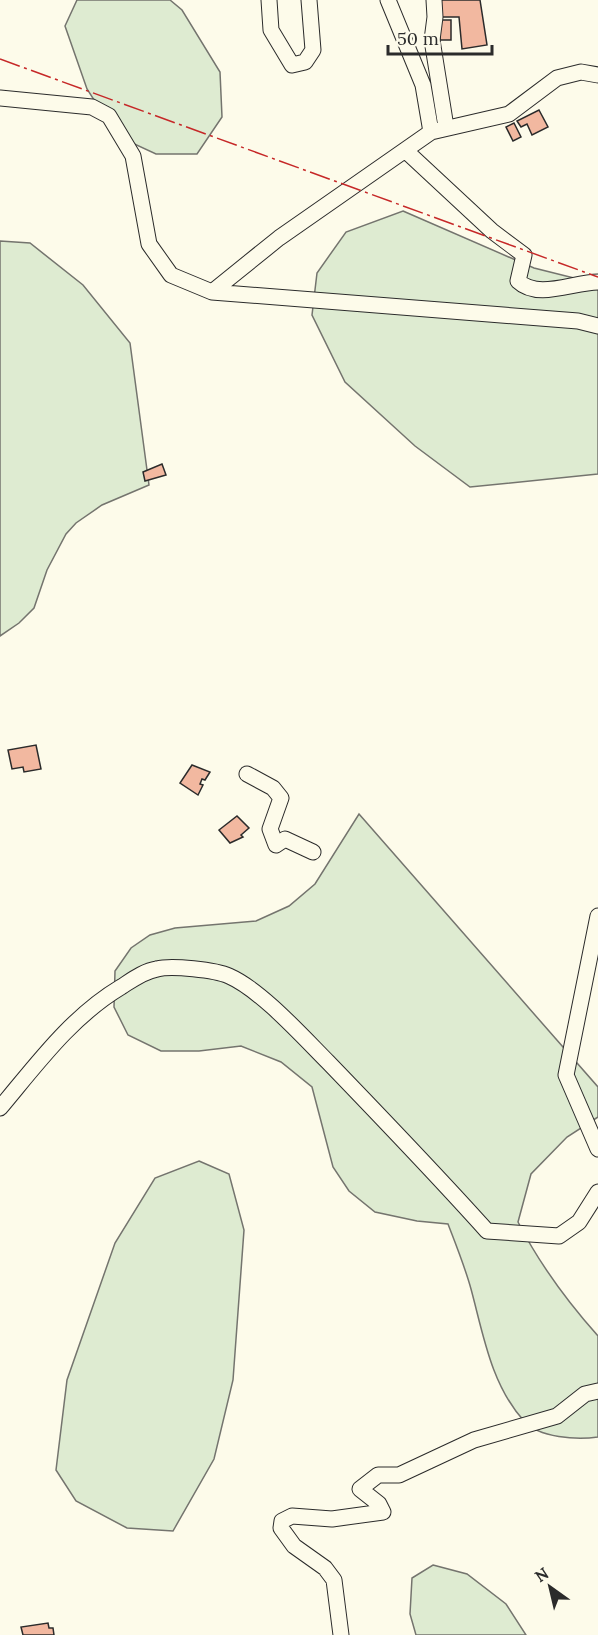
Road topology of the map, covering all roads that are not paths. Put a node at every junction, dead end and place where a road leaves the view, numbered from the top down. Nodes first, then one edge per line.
1 (269, 0) edge
2 (309, 0) edge
3 (388, 0) edge
4 (434, 0) edge
5 (598, 75) edge
6 (0, 98) edge
7 (446, 127) junction
8 (431, 132) junction
9 (406, 151) junction
10 (598, 282) edge
11 (212, 292) junction
12 (598, 326) edge
13 (247, 774) dead end
14 (313, 852) dead end
15 (598, 916) edge
16 (0, 1108) edge
17 (598, 1149) edge
18 (598, 1192) edge
19 (598, 1391) edge
20 (341, 1635) edge

1 - 2 street
3 - 8 street
4 - 7 street
5 - 7 street
6 - 11 street
7 - 8 street
8 - 9 street
9 - 10 street
9 - 11 street
11 - 12 street
13 - 14 street
15 - 17 street
16 - 18 street
19 - 20 street

